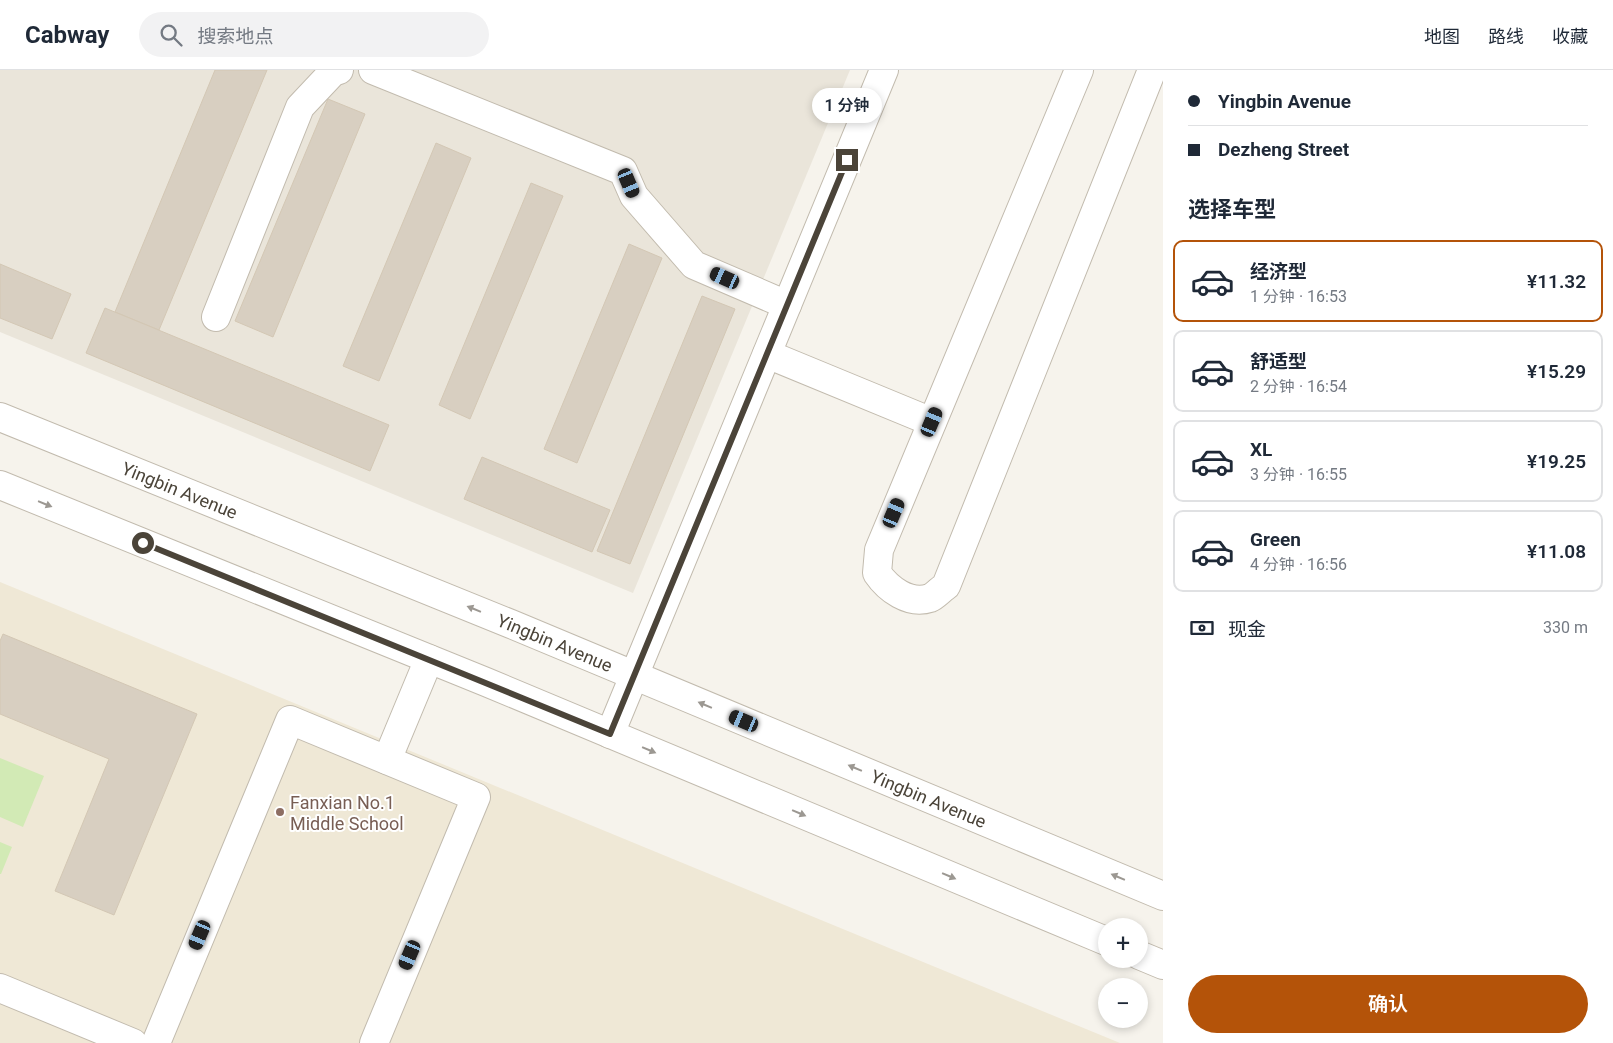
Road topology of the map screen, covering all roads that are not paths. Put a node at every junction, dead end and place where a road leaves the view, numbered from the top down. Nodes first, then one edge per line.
1 (339, 70) edge
2 (373, 70) edge
3 (884, 70) edge
4 (1080, 70) edge
5 (1152, 70) edge
6 (787, 305) junction
7 (216, 317) dead end
8 (767, 354) junction
9 (0, 417) edge
10 (932, 422) junction
11 (0, 485) edge
12 (429, 659) junction
13 (634, 675) junction
14 (610, 734) junction
15 (387, 760) junction
16 (1163, 896) edge
17 (1098, 938) edge
18 (1148, 959) edge
19 (1163, 965) edge
20 (0, 988) edge
21 (133, 1043) edge
22 (156, 1043) edge
23 (374, 1043) edge

1 - 7 street
2 - 6 street
3 - 6 street
4 - 10 street
5 - 10 street
6 - 8 street
8 - 10 street
8 - 13 street
13 -> 9 street, Yingbin Avenue
11 -> 12 street
12 - 14 street
12 - 15 street
13 - 14 street
16 -> 13 street, Yingbin Avenue
14 -> 17 street
15 - 22 street
15 - 23 street
18 - 19 street
20 - 21 street

